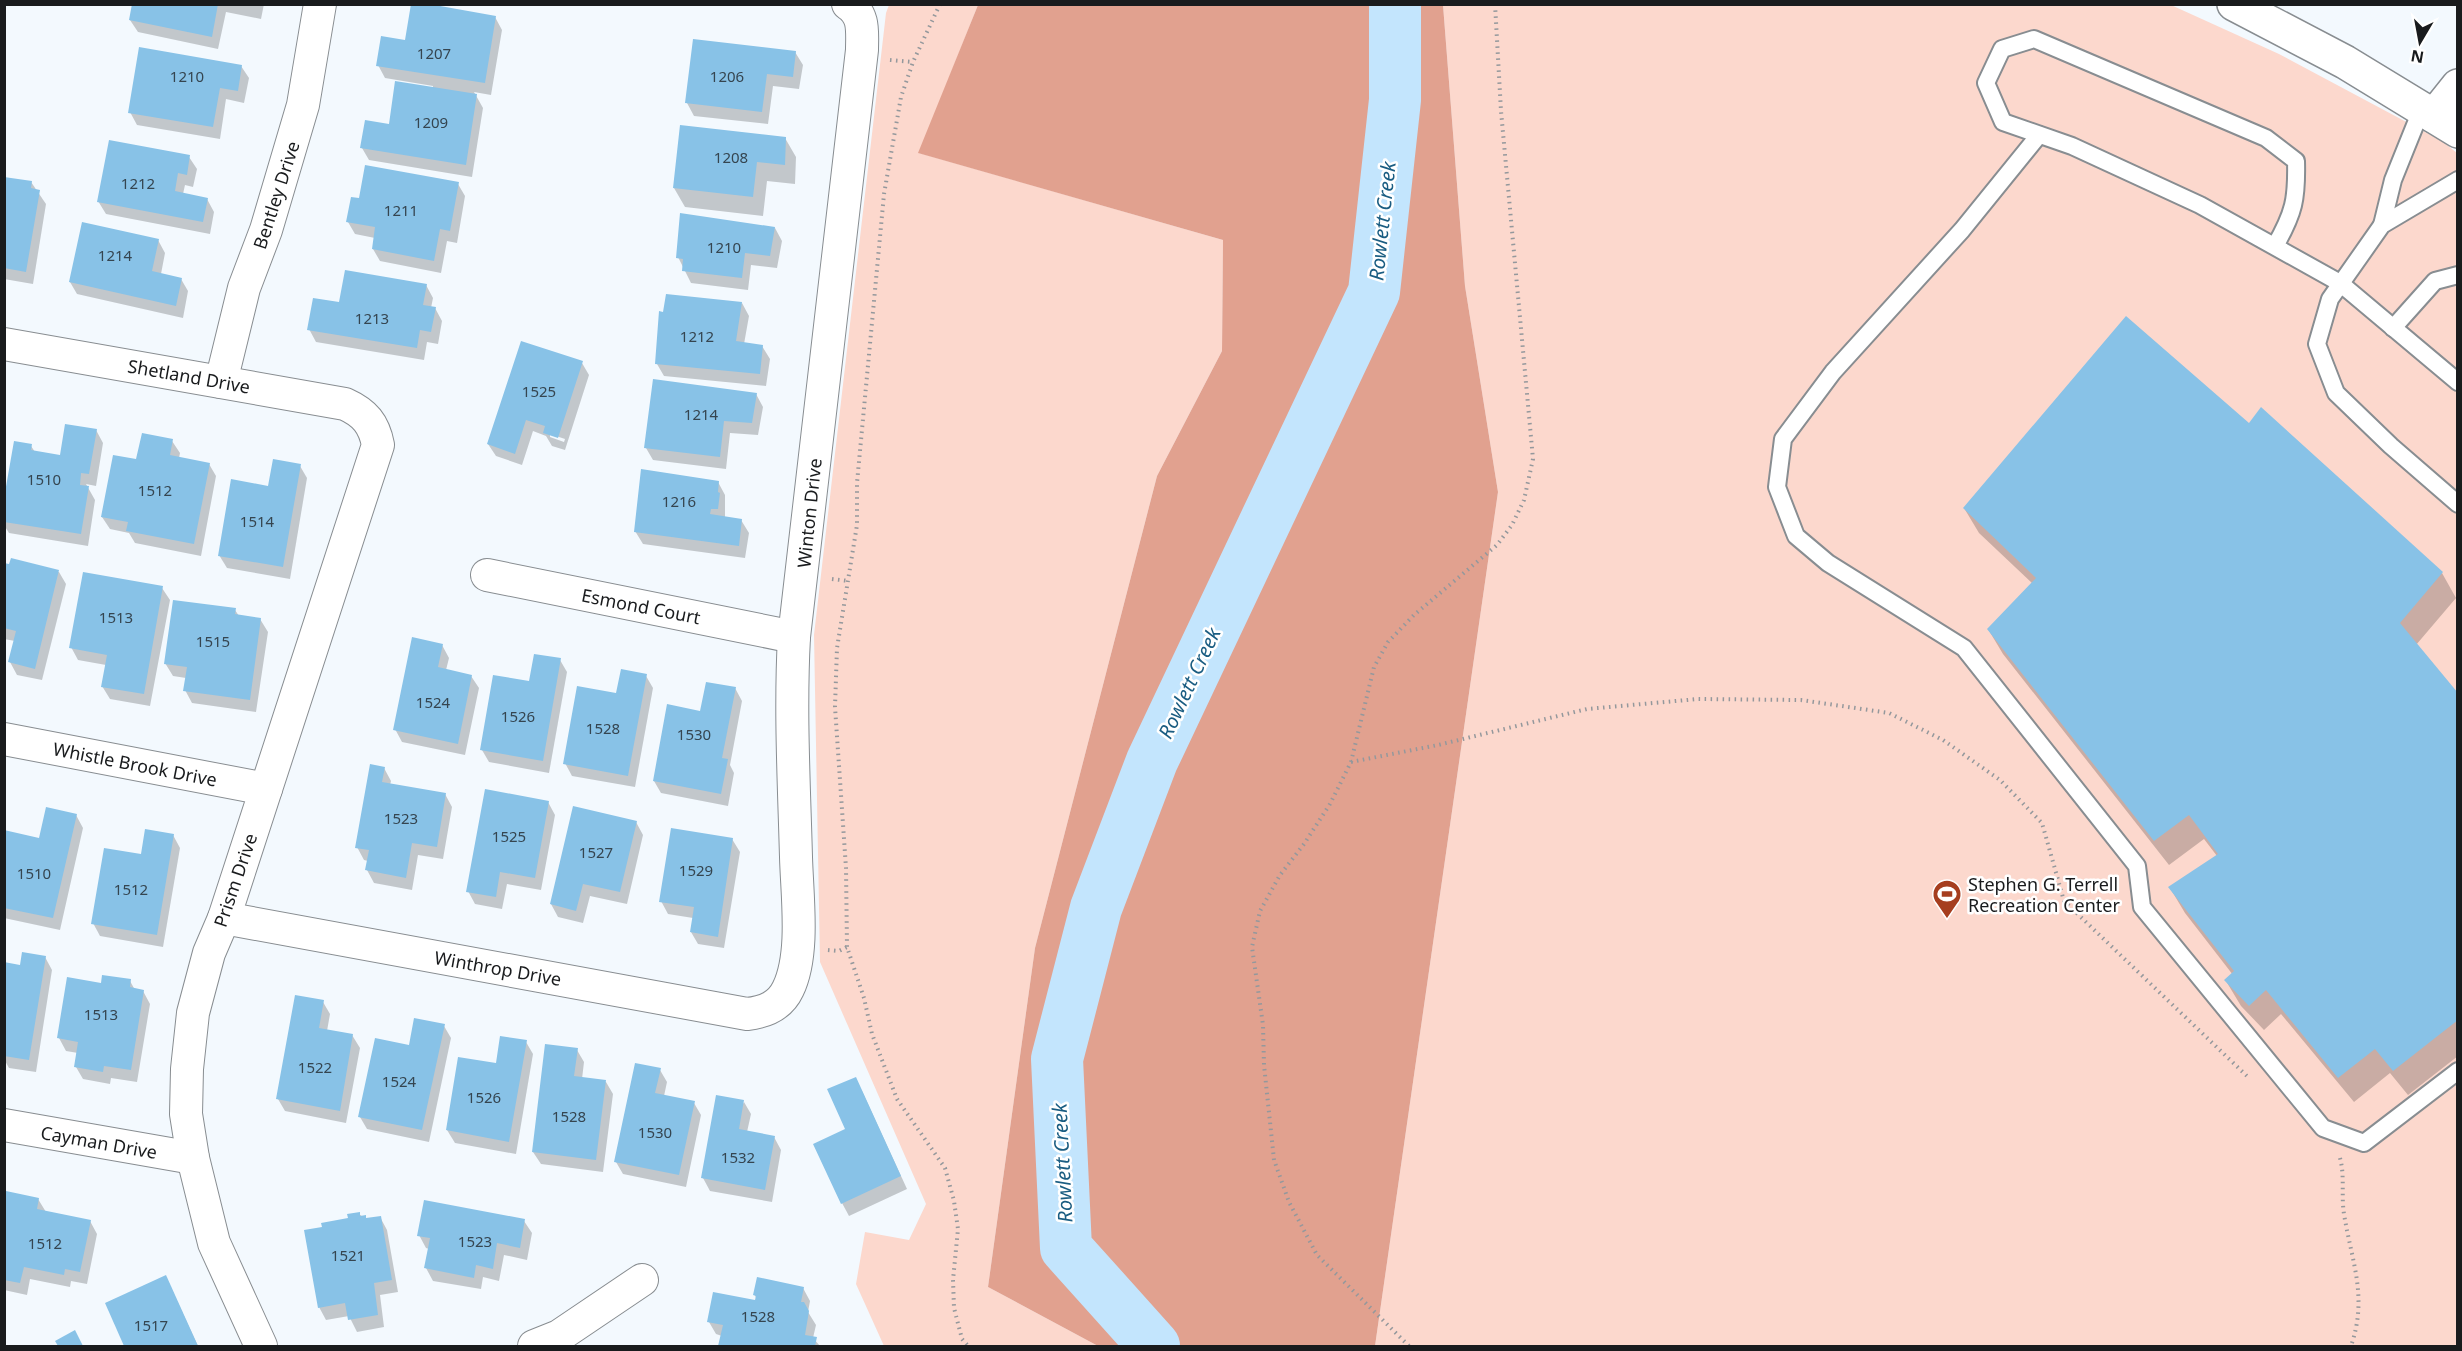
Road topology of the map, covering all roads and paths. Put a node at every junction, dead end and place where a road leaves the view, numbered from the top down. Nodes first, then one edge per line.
1 (320, 4) edge
2 (939, 4) edge
3 (1495, 4) edge
4 (2234, 4) edge
5 (853, 9) edge
6 (2457, 86) edge
7 (2438, 118) edge
8 (2039, 135) junction
9 (2457, 180) edge
10 (2382, 225) junction
11 (2275, 246) junction
12 (2457, 275) edge
13 (2340, 283) junction
14 (2393, 327) junction
15 (4, 344) edge
16 (221, 382) junction
17 (2457, 382) edge
18 (369, 419) joint
19 (2457, 504) edge
20 (488, 575) dead end
21 (794, 637) junction
22 (4, 739) edge
23 (1351, 762) junction
24 (266, 789) junction
25 (224, 918) junction
26 (772, 1007) joint
27 (2457, 1071) edge
28 (2253, 1081) dead end
29 (4, 1125) edge
30 (2323, 1128) junction
31 (193, 1158) junction
32 (642, 1280) dead end
33 (261, 1347) edge
34 (534, 1347) edge
35 (968, 1347) edge
36 (1409, 1347) edge
37 (2351, 1347) edge

1 - 16 street, Bentley Drive
2 - 35 path
3 - 23 path
4 - 7 main road
5 - 21 street, Winton Drive
6 - 7 main road
7 - 10 lane
8 - 11 lane
8 - 11 lane
8 - 30 lane
9 - 10 lane
10 - 13 lane
11 - 13 lane
12 - 14 lane
13 - 14 lane
13 - 19 lane
14 - 17 lane
15 - 16 street, Shetland Drive
16 - 18 street, Shetland Drive
18 - 24 street, Prism Drive
20 - 21 street, Esmond Court
21 - 26 street, Winton Drive
22 - 24 street, Whistle Brook Drive
23 - 28 path
23 - 36 path
24 - 25 street, Prism Drive
25 - 26 street, Winthrop Drive
25 - 31 street, Prism Drive
27 - 30 lane
29 - 31 street, Cayman Drive
30 - 37 path
31 - 33 street, Prism Drive
32 - 34 street

